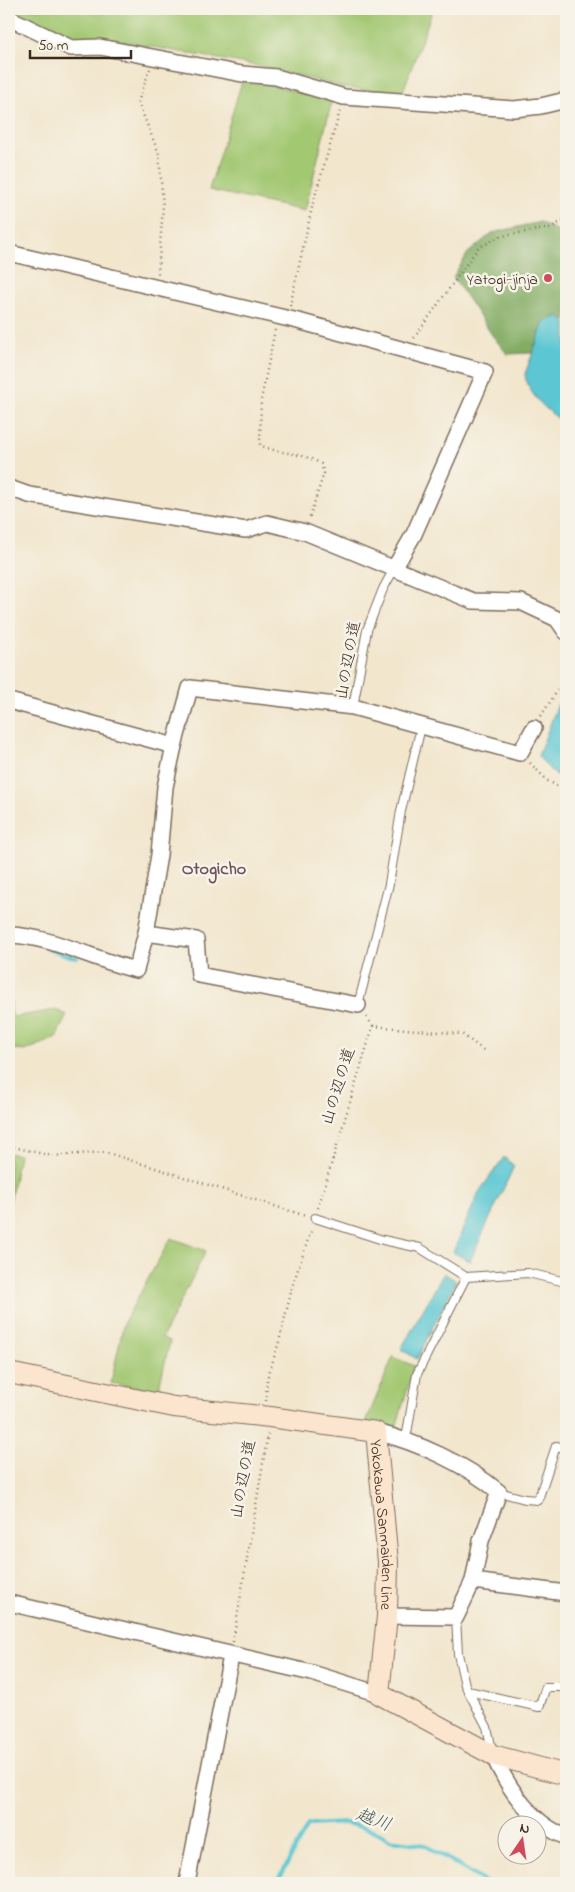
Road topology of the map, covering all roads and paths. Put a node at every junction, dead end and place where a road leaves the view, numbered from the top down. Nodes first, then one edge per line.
1 (9, 18) edge
2 (154, 56) junction
3 (344, 97) junction
4 (566, 100) edge
5 (566, 219) edge
6 (9, 253) edge
7 (157, 288) junction
8 (282, 317) junction
9 (406, 349) junction
10 (9, 488) edge
11 (305, 532) junction
12 (395, 567) junction
13 (566, 632) edge
14 (566, 682) edge
15 (9, 701) edge
16 (353, 707) junction
17 (421, 726) junction
18 (534, 728) joint
19 (174, 746) junction
20 (520, 753) junction
21 (566, 791) edge
22 (146, 933) junction
23 (9, 935) edge
24 (358, 1005) junction
25 (374, 1026) junction
26 (486, 1052) dead end
27 (9, 1146) edge
28 (314, 1218) junction
29 (466, 1277) junction
30 (566, 1282) edge
31 (9, 1373) edge
32 (270, 1417) junction
33 (376, 1432) junction
34 (406, 1440) junction
35 (566, 1448) edge
36 (499, 1492) junction
37 (473, 1581) junction
38 (566, 1593) edge
39 (9, 1603) edge
40 (387, 1616) junction
41 (456, 1617) junction
42 (231, 1656) junction
43 (566, 1687) edge
44 (468, 1691) junction
45 (379, 1694) junction
46 (493, 1755) junction
47 (566, 1775) edge
48 (566, 1837) edge
49 (188, 1883) edge

1 - 2 street
2 - 3 street
2 - 7 path
3 - 4 street
3 - 8 path
5 - 9 path
6 - 7 street
7 - 8 street
8 - 9 street
8 - 11 path
9 - 12 street, 山の辺の道
10 - 11 street
11 - 12 street
12 - 13 street
12 - 16 lane, 山の辺の道
14 - 18 path
15 - 19 street
16 - 17 street, 山の辺の道
16 - 19 street
17 - 20 street, 山の辺の道
17 - 24 lane
18 - 20 street
19 - 22 street
20 - 21 path
22 - 23 street
22 - 24 street
24 - 25 path
25 - 26 path
25 - 28 path, 山の辺の道
27 - 28 path
28 - 29 lane
28 - 32 path, 山の辺の道
29 - 30 lane
29 - 34 lane
31 - 32 main road, Yokokawa Sanmaiden Line
32 - 33 main road, Yokokawa Sanmaiden Line
32 - 42 path, 山の辺の道
33 - 34 street
33 - 40 main road, Yokokawa Sanmaiden Line
34 - 36 street
35 - 36 lane
36 - 37 street
37 - 38 street
37 - 41 street
39 - 42 street
40 - 41 street
40 - 45 main road, Yokokawa Sanmaiden Line
41 - 44 lane
42 - 45 street
42 - 49 street
43 - 44 lane
44 - 46 lane
45 - 46 main road
46 - 47 main road
46 - 48 street

